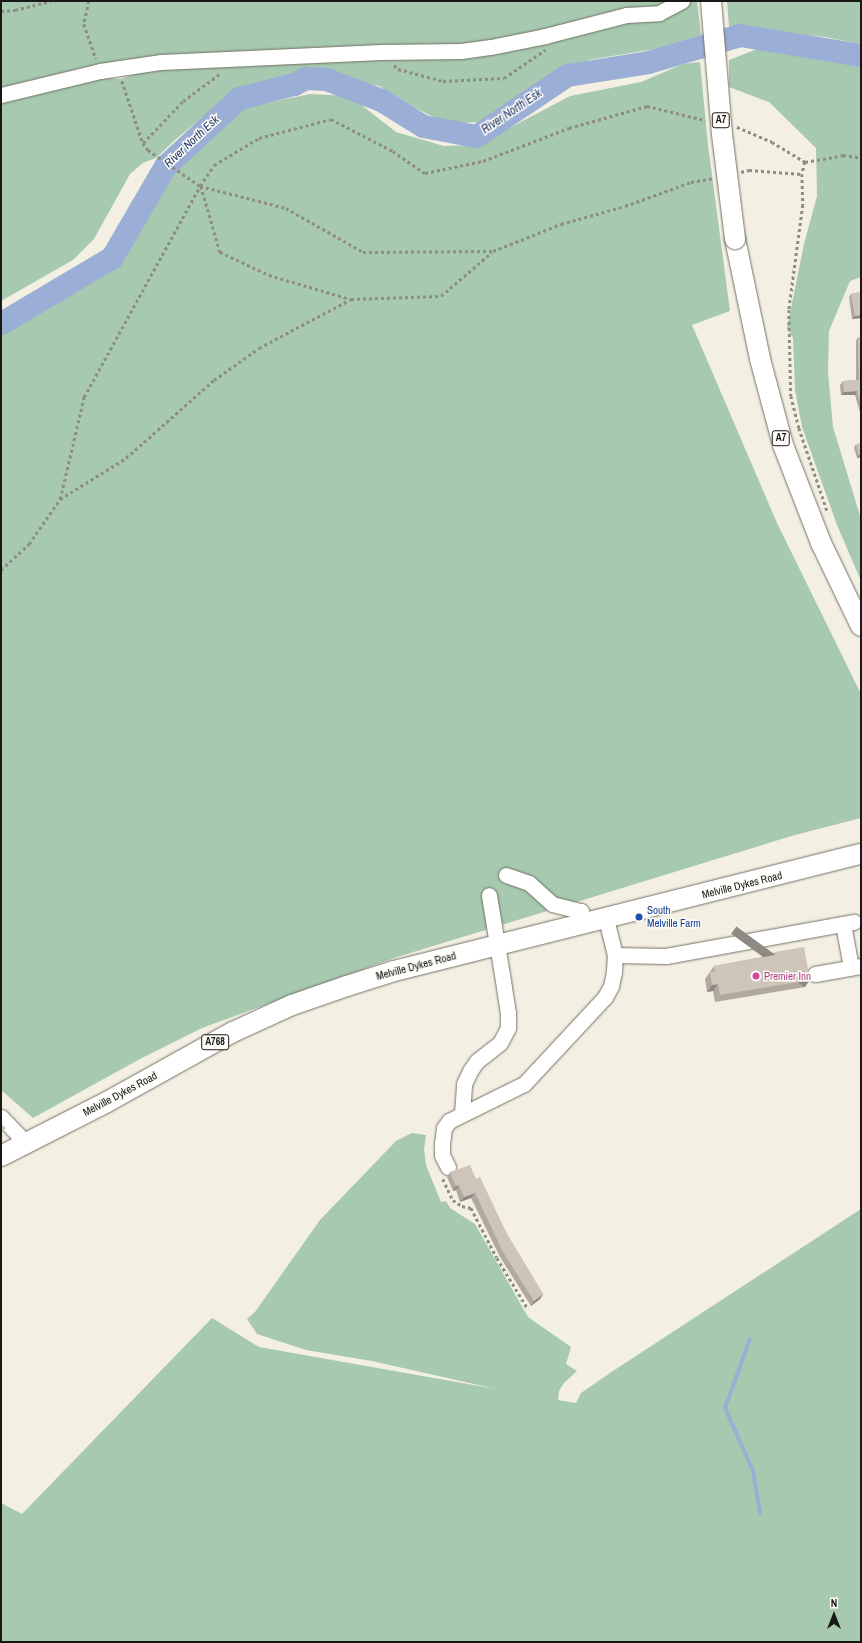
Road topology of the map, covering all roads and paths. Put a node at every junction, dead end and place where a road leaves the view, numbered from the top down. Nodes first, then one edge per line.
1 (51, 1) edge
2 (89, 1) edge
3 (682, 1) edge
4 (711, 1) edge
5 (1, 10) edge
6 (548, 48) dead end
7 (381, 52) junction
8 (241, 58) junction
9 (118, 68) junction
10 (100, 71) junction
11 (1, 95) edge
12 (707, 120) dead end
13 (735, 127) dead end
14 (143, 143) junction
15 (861, 158) edge
16 (805, 162) junction
17 (734, 173) dead end
18 (802, 174) junction
19 (720, 176) dead end
20 (200, 186) junction
21 (493, 251) junction
22 (351, 299) junction
23 (60, 499) junction
24 (830, 520) dead end
25 (1, 570) edge
26 (861, 626) edge
27 (861, 854) edge
28 (506, 875) dead end
29 (489, 895) dead end
30 (606, 919) junction
31 (584, 924) junction
32 (497, 946) junction
33 (614, 955) junction
34 (856, 966) edge
35 (815, 974) dead end
36 (462, 1114) junction
37 (1, 1116) edge
38 (26, 1143) junction
39 (1, 1156) edge
40 (448, 1167) joint
41 (528, 1309) dead end

1 - 5 path
2 - 10 path
3 - 7 lane
4 - 26 main road, A7, bridge
6 - 7 path
7 - 8 lane
8 - 9 lane
8 - 14 path
9 - 10 lane
9 - 14 path
10 - 11 lane
12 - 20 path
13 - 16 path
14 - 20 path
15 - 16 path
16 - 18 path
17 - 18 path
18 - 24 path
19 - 21 path
20 - 21 path
20 - 22 path
20 - 23 path
21 - 22 path
22 - 23 path
23 - 25 path
27 - 30 main road, Melville Dykes Road / A768
28 - 31 lane
29 - 32 lane
30 - 31 main road, Melville Dykes Road / A768
30 - 33 lane
31 - 32 main road, Melville Dykes Road / A768
32 - 36 lane
32 - 38 main road, Melville Dykes Road / A768
33 - 34 lane
33 - 36 lane
34 - 35 lane
36 - 40 lane
37 - 38 lane
38 - 39 main road, Melville Dykes Road / A768
40 - 41 path

